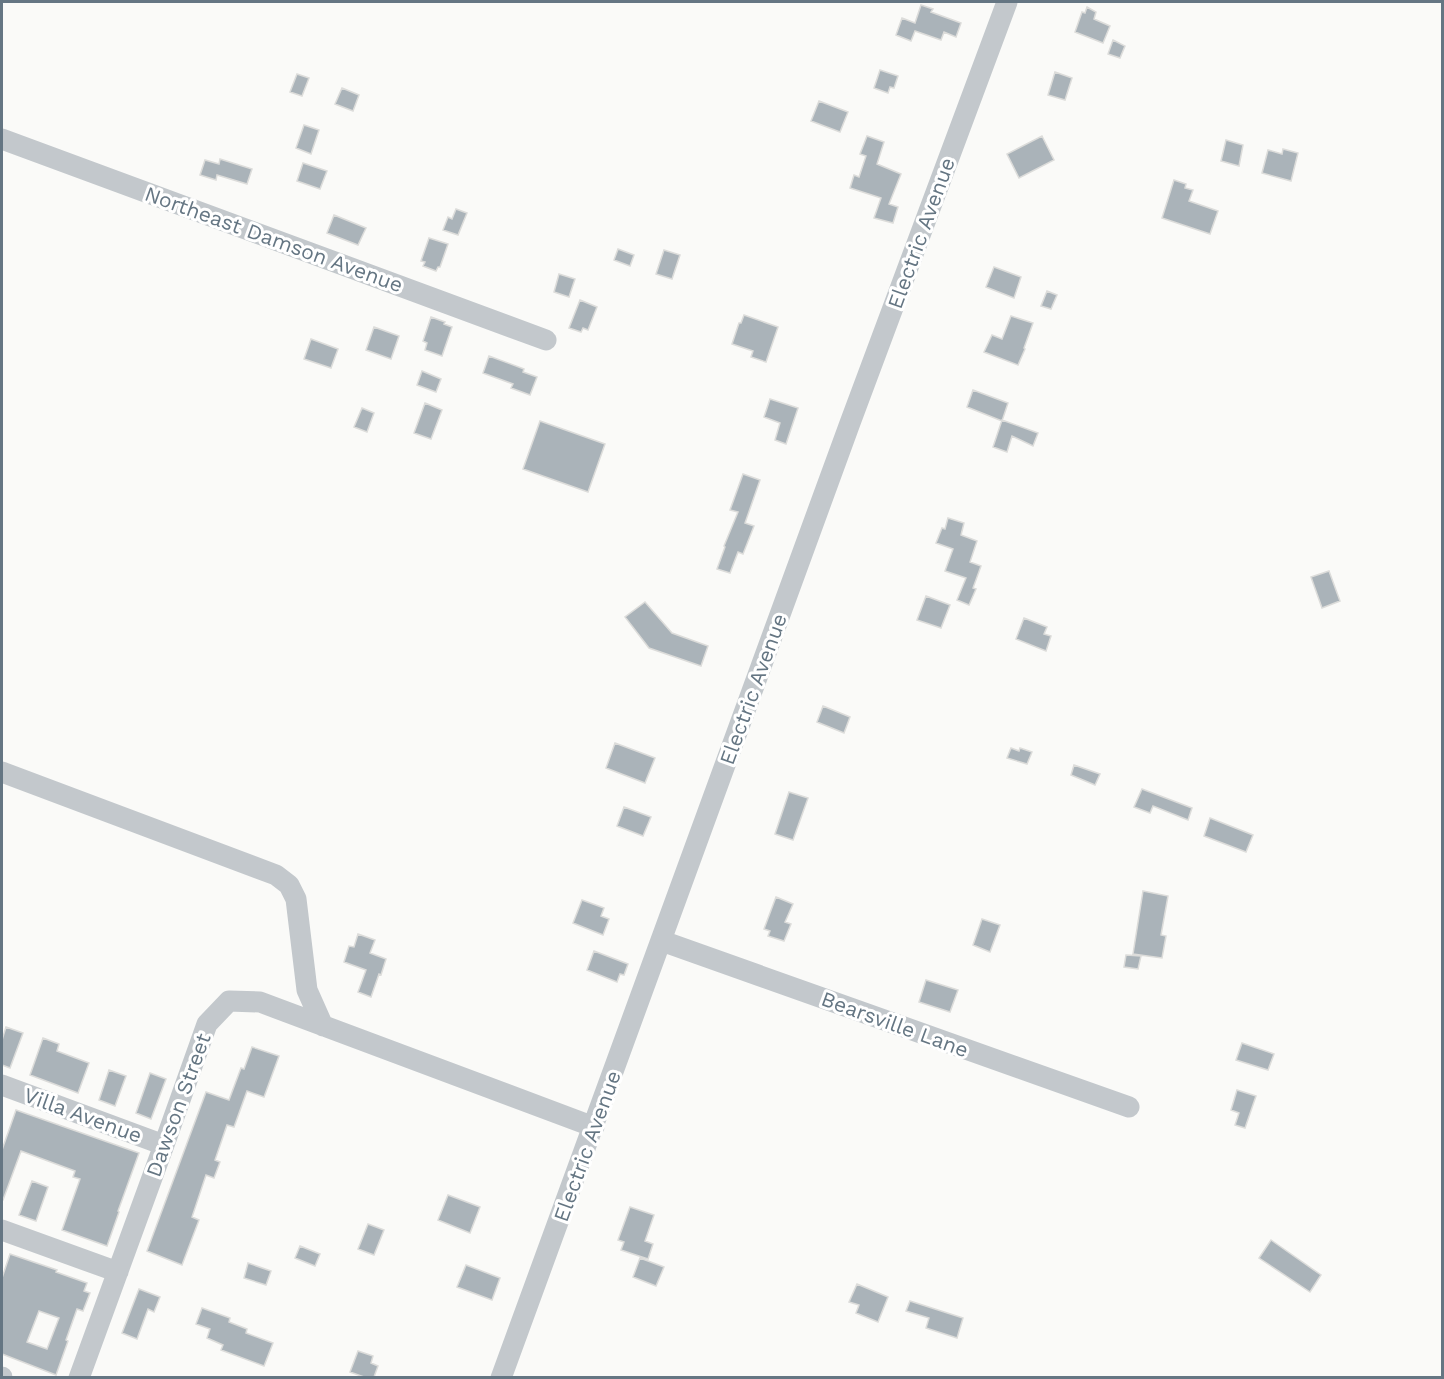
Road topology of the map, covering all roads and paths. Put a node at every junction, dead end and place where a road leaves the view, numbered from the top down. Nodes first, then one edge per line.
1 (1007, 2) edge
2 (2, 139) edge
3 (546, 340) dead end
4 (2, 772) edge
5 (662, 941) junction
6 (323, 1026) junction
7 (2, 1085) edge
8 (1129, 1107) dead end
9 (594, 1127) junction
10 (164, 1145) junction
11 (2, 1230) edge
12 (118, 1272) junction
13 (79, 1377) edge
14 (501, 1377) edge

1 - 5 street, Electric Avenue
2 - 3 street, Northeast Damson Avenue
4 - 6 street
5 - 8 street, Bearsville Lane
5 - 9 street, Electric Avenue
6 - 9 street, Dawson Street
6 - 10 street, Dawson Street
7 - 10 street, Villa Avenue
9 - 14 street, Electric Avenue
10 - 12 street, Dawson Street
11 - 12 street
12 - 13 street, Dawson Street

